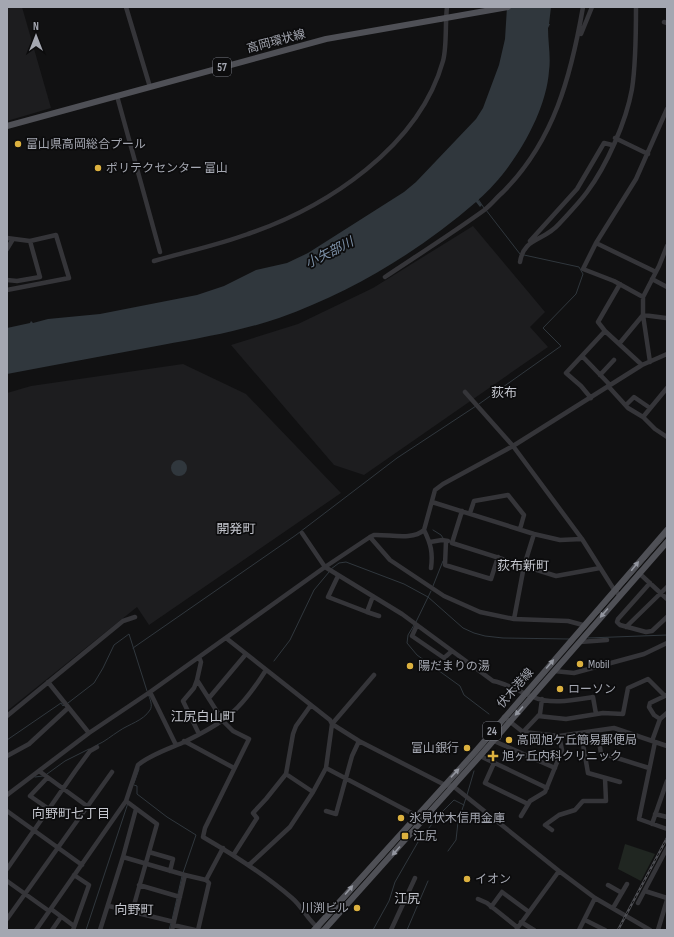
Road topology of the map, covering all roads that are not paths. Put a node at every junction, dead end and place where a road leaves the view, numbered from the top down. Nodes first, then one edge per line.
1 (126, 7) edge
2 (447, 7) edge
3 (508, 7) edge
4 (583, 7) edge
5 (592, 7) edge
6 (636, 7) edge
7 (578, 41) junction
8 (150, 87) junction
9 (117, 96) junction
10 (667, 109) edge
11 (665, 122) edge
12 (7, 126) edge
13 (615, 138) junction
14 (612, 145) junction
15 (648, 154) junction
16 (7, 238) edge
17 (13, 239) junction
18 (30, 241) junction
19 (529, 243) junction
20 (596, 243) junction
21 (667, 246) edge
22 (7, 249) edge
23 (160, 252) dead end
24 (666, 254) edge
25 (154, 261) dead end
26 (520, 262) dead end
27 (656, 272) junction
28 (385, 277) dead end
29 (652, 279) junction
30 (7, 280) edge
31 (620, 284) junction
32 (667, 287) edge
33 (7, 290) edge
34 (643, 297) junction
35 (643, 315) junction
36 (666, 318) edge
37 (605, 331) junction
38 (619, 344) junction
39 (667, 354) edge
40 (582, 356) junction
41 (614, 360) dead end
42 (650, 362) junction
43 (642, 365) junction
44 (600, 375) junction
45 (609, 386) junction
46 (667, 388) edge
47 (466, 392) dead end
48 (591, 398) junction
49 (626, 405) junction
50 (650, 408) junction
51 (643, 417) junction
52 (667, 437) edge
53 (513, 446) junction
54 (432, 502) junction
55 (462, 511) junction
56 (470, 513) junction
57 (520, 529) junction
58 (424, 530) junction
59 (667, 530) edge
60 (302, 533) dead end
61 (534, 534) junction
62 (370, 537) junction
63 (582, 540) junction
64 (446, 541) junction
65 (430, 542) junction
66 (667, 542) edge
67 (452, 543) junction
68 (498, 558) junction
69 (524, 566) junction
70 (324, 567) junction
71 (431, 568) dead end
72 (600, 568) junction
73 (639, 573) junction
74 (338, 576) junction
75 (650, 583) junction
76 (667, 587) edge
77 (615, 591) junction
78 (661, 593) junction
79 (373, 596) junction
80 (620, 596) junction
81 (667, 599) edge
82 (367, 612) junction
83 (379, 616) dead end
84 (135, 617) dead end
85 (667, 618) edge
86 (514, 619) junction
87 (417, 625) junction
88 (583, 626) junction
89 (626, 627) junction
90 (226, 638) junction
91 (607, 640) dead end
92 (580, 642) junction
93 (667, 643) edge
94 (452, 651) junction
95 (246, 654) junction
96 (199, 658) junction
97 (266, 670) junction
98 (554, 671) junction
99 (374, 675) dead end
100 (197, 680) junction
101 (48, 682) junction
102 (150, 692) junction
103 (525, 693) junction
104 (666, 696) edge
105 (532, 697) junction
106 (209, 698) junction
107 (542, 699) junction
108 (311, 706) junction
109 (68, 708) junction
110 (667, 713) edge
111 (596, 714) junction
112 (7, 716) edge
113 (538, 716) junction
114 (504, 717) junction
115 (660, 720) junction
116 (223, 721) junction
117 (509, 722) junction
118 (332, 724) junction
119 (597, 730) junction
120 (523, 732) junction
121 (89, 733) junction
122 (581, 733) junction
123 (198, 734) junction
124 (559, 736) junction
125 (184, 741) junction
126 (359, 741) junction
127 (494, 741) junction
128 (653, 741) junction
129 (176, 745) junction
130 (667, 746) edge
131 (97, 748) dead end
132 (7, 756) edge
133 (480, 756) junction
134 (494, 763) junction
135 (234, 768) junction
136 (326, 768) junction
137 (555, 768) junction
138 (649, 768) junction
139 (39, 771) junction
140 (112, 772) dead end
141 (286, 774) junction
142 (47, 778) junction
143 (605, 778) junction
144 (346, 779) junction
145 (667, 781) edge
146 (620, 782) dead end
147 (445, 785) junction
148 (453, 786) junction
149 (547, 788) junction
150 (63, 789) junction
151 (313, 792) junction
152 (7, 795) edge
153 (126, 801) junction
154 (528, 804) junction
155 (87, 806) junction
156 (49, 809) junction
157 (136, 809) junction
158 (326, 811) dead end
159 (9, 813) edge
160 (655, 814) junction
161 (417, 816) junction
162 (521, 816) dead end
163 (667, 818) edge
164 (7, 819) edge
165 (652, 824) junction
166 (667, 829) edge
167 (552, 830) dead end
168 (34, 831) junction
169 (57, 848) junction
170 (223, 848) junction
171 (667, 848) edge
172 (149, 852) junction
173 (234, 854) junction
174 (123, 857) junction
175 (146, 864) junction
176 (82, 865) junction
177 (249, 865) junction
178 (7, 870) edge
179 (170, 871) junction
180 (559, 871) junction
181 (74, 875) junction
182 (183, 875) junction
183 (415, 878) dead end
184 (206, 880) junction
185 (7, 881) edge
186 (627, 884) dead end
187 (139, 885) junction
188 (608, 885) dead end
189 (645, 891) junction
190 (622, 892) junction
191 (25, 894) junction
192 (179, 896) junction
193 (595, 898) junction
194 (478, 899) dead end
195 (667, 899) edge
196 (638, 903) dead end
197 (109, 906) junction
198 (491, 907) junction
199 (613, 908) junction
200 (50, 910) junction
201 (132, 912) junction
202 (529, 912) junction
203 (61, 917) junction
204 (7, 919) edge
205 (585, 920) junction
206 (521, 922) junction
207 (638, 924) junction
208 (173, 926) edge
209 (74, 928) edge
210 (516, 928) edge
211 (319, 929) edge
212 (36, 930) edge
213 (52, 930) edge
214 (100, 930) edge
215 (195, 930) edge
216 (198, 930) edge
217 (391, 930) edge
218 (534, 930) edge
219 (579, 930) edge
220 (605, 930) edge
221 (635, 930) edge
222 (650, 930) edge
223 (658, 930) edge

1 - 8 street
2 - 25 street
3 - 8 main road, 高岡環状線 / 57, bridge
4 - 7 street
5 - 7 street
6 - 13 street
7 - 28 street
8 - 9 main road, 高岡環状線 / 57
9 - 12 main road, 高岡環状線 / 57
9 - 23 street
10 - 11 street
11 - 15 street
13 - 14 street
13 - 15 street
14 - 19 street
14 - 19 street
15 - 20 street
16 - 17 street
17 - 18 street
17 - 22 street
18 - 30 street
18 - 33 street
19 - 26 street
20 - 27 street
20 - 31 street
21 - 24 street
24 - 27 street
27 - 29 street
29 - 32 street
29 - 34 street
31 - 34 street
31 - 37 street
34 - 35 street
35 - 36 street
35 - 38 street
35 - 42 street
37 - 38 street
37 - 40 street
38 - 43 street
39 - 42 street
40 - 44 street
40 - 48 street
41 - 44 street
42 - 43 street
43 - 45 street
44 - 45 street
45 - 48 street
45 - 49 street
46 - 50 street
47 - 53 street
48 - 53 street
49 - 50 street
49 - 51 street
50 - 51 street
51 - 52 street
53 - 54 street
53 - 63 street
54 - 55 street
54 - 58 street
55 - 56 street
55 - 67 street
56 - 57 street
56 - 57 street
57 - 61 street
58 - 62 street
58 - 65 street
77 -> 59 main road, 伏木港線 / 24
60 - 70 street
61 - 63 street
61 - 69 street
62 - 70 street
62 - 86 street
63 - 72 street
64 - 65 street
64 - 67 street
64 - 68 street
65 - 71 street
66 - 73 main road, 伏木港線 / 24
67 - 68 street
68 - 69 street
69 - 72 street
69 - 86 street
70 - 74 street
70 - 90 street
72 - 77 street
73 - 75 street
73 - 80 main road, 伏木港線 / 24
74 - 79 street
74 - 82 street
75 - 78 street
75 - 89 street
76 - 78 street
77 - 80 street
77 - 88 main road, 伏木港線 / 24
78 - 81 street
78 - 89 street
79 - 82 street
79 - 87 street
80 -> 92 main road, 伏木港線 / 24
82 - 83 street
84 - 101 street
85 - 89 street
86 - 88 street
87 - 94 street
87 - 94 street
103 -> 88 main road, 伏木港線 / 24
90 - 95 street
90 - 96 street
91 - 92 street
92 - 98 main road, 伏木港線 / 24
93 - 98 street
94 - 103 street
95 - 97 street
95 - 106 street
96 - 100 street
96 - 102 street
97 - 108 street
97 - 116 street
98 - 105 main road, 伏木港線 / 24
99 - 118 street
100 - 106 street
100 - 123 street
101 - 109 street
101 - 112 street
102 - 121 street
102 - 129 street
103 - 105 street
103 - 114 main road, 伏木港線 / 24
104 - 111 street
104 - 115 street
105 - 107 street
105 -> 117 main road, 伏木港線 / 24
106 - 116 street
107 - 111 street
107 - 113 street
108 - 118 street
108 - 141 street
109 - 121 street
109 - 132 street
110 - 115 street
111 - 113 street
113 - 120 street
114 - 117 street
147 -> 114 main road, 伏木港線 / 24
115 - 128 street
116 - 123 street
116 - 135 street
117 - 120 street
117 - 127 main road, 伏木港線 / 24
118 - 126 street
118 - 136 street
119 - 122 street
119 - 128 street
119 - 138 street
120 - 124 street
121 - 139 street
122 - 124 street
122 - 143 street
123 - 125 street
124 - 137 street
125 - 129 street
125 - 135 street
126 - 144 street
126 - 147 street
127 - 133 main road, 伏木港線 / 24
127 - 137 street
128 - 130 street
128 - 138 street
129 - 153 street
131 - 150 street
133 - 134 street
133 - 148 main road, 伏木港線 / 24
134 - 149 street
134 - 154 street
135 - 170 street
136 - 144 street
136 - 151 street
137 - 149 street
138 - 165 street
139 - 142 street
139 - 152 street
140 - 155 street
141 - 151 street
141 - 173 street
142 - 150 street
142 - 156 street
143 - 146 street
143 - 167 street
144 - 158 street
144 - 161 street
145 - 160 street
147 - 148 street
147 - 161 main road, 伏木港線 / 24
148 - 180 street
148 -> 211 main road, 伏木港線 / 24
149 - 154 street
150 - 155 street
150 - 156 street
151 - 177 street
153 - 157 street
153 - 176 street
154 - 162 street
155 - 169 street
156 - 168 street
157 - 172 street
157 - 174 street
159 - 164 street
159 - 168 street
160 - 163 street
160 - 165 street
211 -> 161 main road, 伏木港線 / 24
165 - 166 street
168 - 169 street
168 - 178 street
169 - 176 street
169 - 191 street
170 - 173 street
170 - 184 street
171 - 189 street
172 - 175 street
172 - 179 street
173 - 177 street
174 - 175 street
174 - 197 street
175 - 179 street
175 - 187 street
176 - 181 street
177 - 211 street
179 - 182 street
180 - 193 street
180 - 202 street
181 - 200 street
181 - 209 street
182 - 184 street
182 - 192 street
183 - 217 street
184 - 216 street
185 - 191 street
186 - 190 street
187 - 192 street
187 - 201 street
188 - 190 street
189 - 195 street
189 - 196 street
190 - 199 street
191 - 200 street
191 - 204 street
192 - 208 street
193 - 199 street
193 - 205 street
194 - 198 street
195 - 223 street
197 - 201 street
197 - 214 street
198 - 202 street
198 - 210 street
199 - 207 street
200 - 203 street
200 - 212 street
201 - 208 street
202 - 206 street
203 - 209 street
203 - 213 street
205 - 219 street
205 - 220 street
206 - 210 street
206 - 218 street
207 - 221 street
207 - 222 street
208 - 215 street

